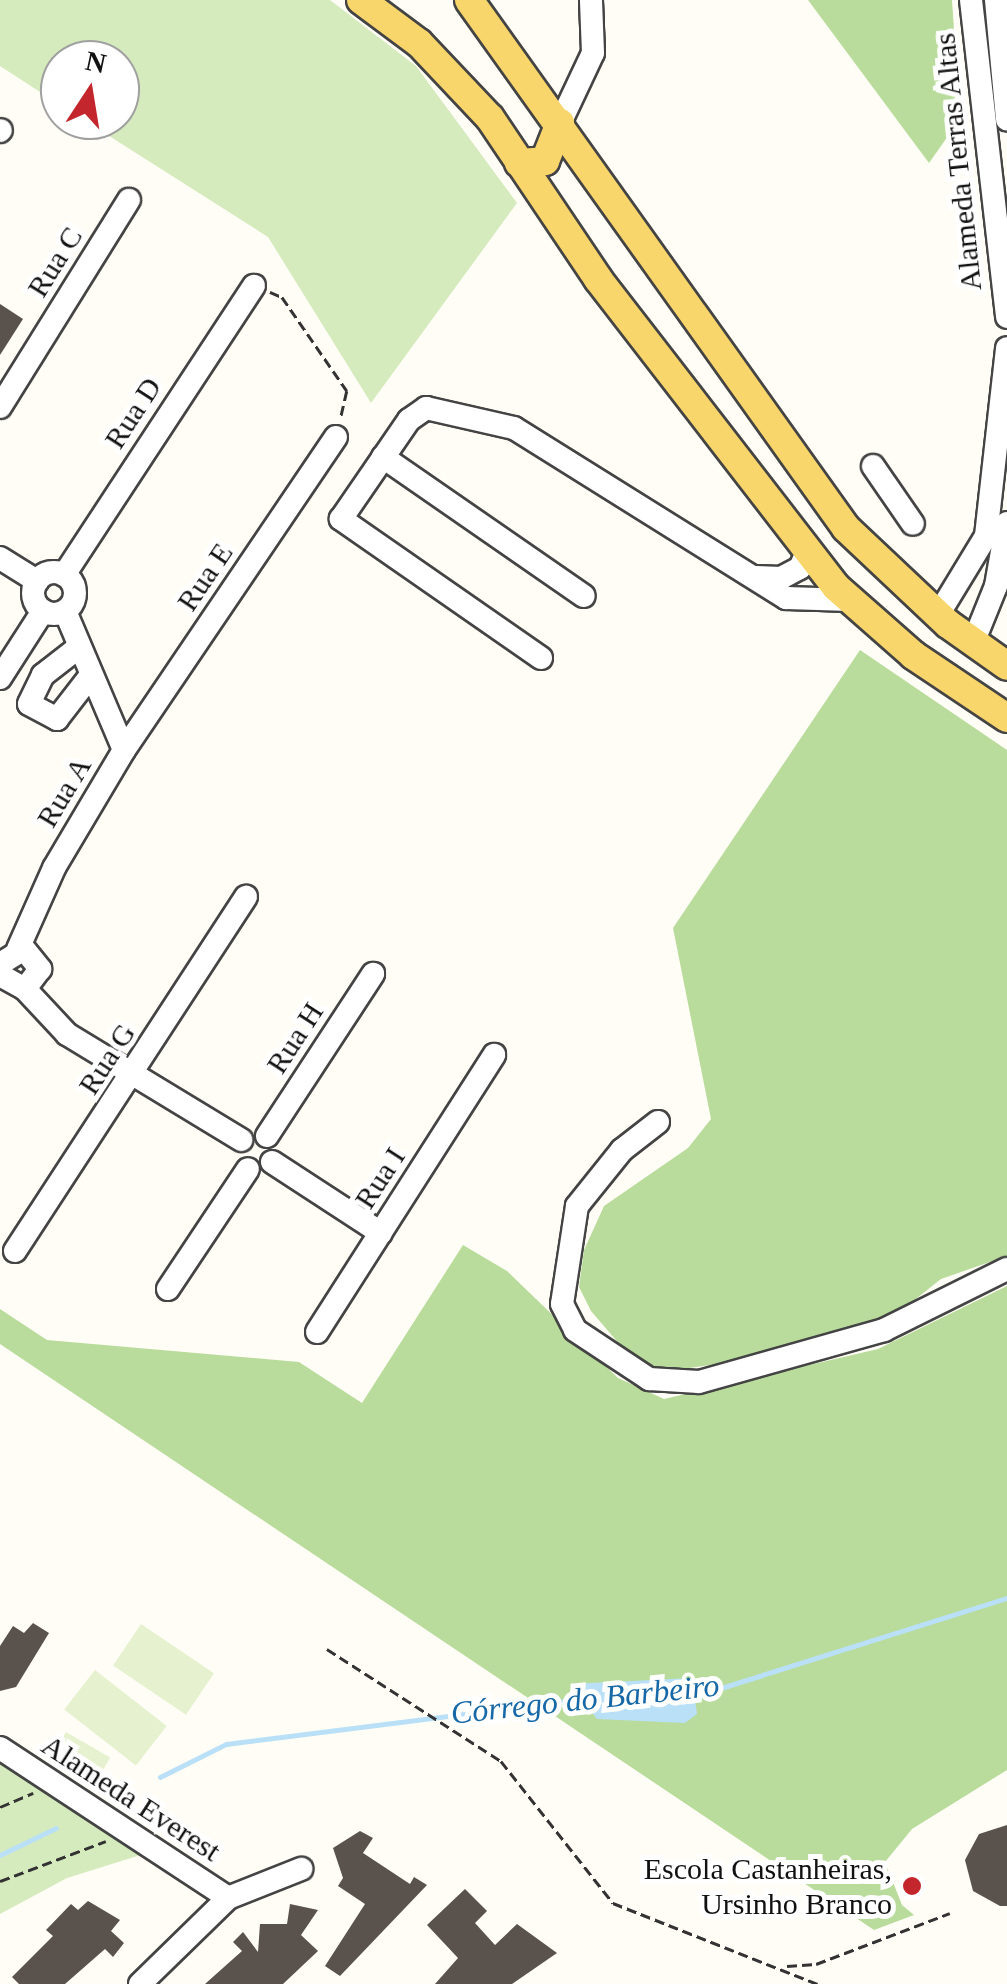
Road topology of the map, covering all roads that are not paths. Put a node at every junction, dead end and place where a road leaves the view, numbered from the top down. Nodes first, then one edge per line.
1 (361, 0) edge
2 (470, 0) edge
3 (591, 0) edge
4 (970, 0) edge
5 (996, 0) edge
6 (1007, 119) edge
7 (560, 123) junction
8 (519, 163) junction
9 (592, 179) junction
10 (129, 200) dead end
11 (543, 202) junction
12 (254, 286) road end
13 (1007, 317) edge
14 (1007, 348) edge
15 (0, 407) edge
16 (336, 437) road end
17 (383, 457) junction
18 (873, 466) dead end
19 (1007, 523) edge
20 (913, 524) dead end
21 (986, 536) junction
22 (807, 552) junction
23 (0, 558) edge
24 (1001, 560) junction
25 (64, 575) junction
26 (756, 577) junction
27 (37, 582) junction
28 (584, 596) dead end
29 (850, 600) junction
30 (54, 611) junction
31 (938, 615) junction
32 (973, 643) junction
33 (78, 647) junction
34 (541, 658) dead end
35 (1007, 666) edge
36 (91, 674) junction
37 (0, 678) edge
38 (1007, 718) edge
39 (124, 750) junction
40 (246, 896) dead end
41 (9, 956) edge
42 (373, 974) dead end
43 (9, 989) edge
44 (494, 1056) dead end
45 (132, 1076) junction
46 (658, 1122) dead end
47 (267, 1136) junction
48 (241, 1140) junction
49 (272, 1162) junction
50 (248, 1169) junction
51 (380, 1233) junction
52 (15, 1252) dead end
53 (1007, 1269) edge
54 (168, 1289) dead end
55 (317, 1332) dead end
56 (0, 1748) edge
57 (301, 1869) dead end
58 (228, 1898) junction
59 (140, 1984) edge

1 - 8 main road
2 - 7 main road
3 - 7 street
4 - 13 street, Alameda Terras Altas
5 - 6 street, Alameda Terras Altas
7 - 8 main road
7 - 9 main road
8 - 11 main road
9 - 11 main road
9 - 31 main road
10 - 15 street, Rua C
11 - 22 main road
12 - 25 street, Rua D
14 - 21 street
16 - 39 street, Rua E
17 - 26 street
17 - 28 street
17 - 34 street
18 - 20 street
19 - 24 street
21 - 24 street
21 - 31 street
22 - 26 street
22 - 29 main road
23 - 27 street
24 - 32 street
25 - 27 street
25 - 30 street
26 - 29 street
27 - 30 street
29 - 38 main road
30 - 33 street, Rua A
30 - 37 street
31 - 32 main road
32 - 35 main road
33 - 36 street, Rua A
33 - 36 street
36 - 39 street, Rua A
39 - 41 street, Rua A
40 - 45 street, Rua G
41 - 43 street
42 - 47 street, Rua H
43 - 45 street
44 - 51 street, Rua I
45 - 48 street
45 - 52 street, Rua G
46 - 53 street
47 - 48 street
47 - 49 street
48 - 50 street
49 - 50 street
49 - 51 street
50 - 54 street
51 - 55 street, Rua I
56 - 58 street, Alameda Everest
57 - 58 street
58 - 59 street

